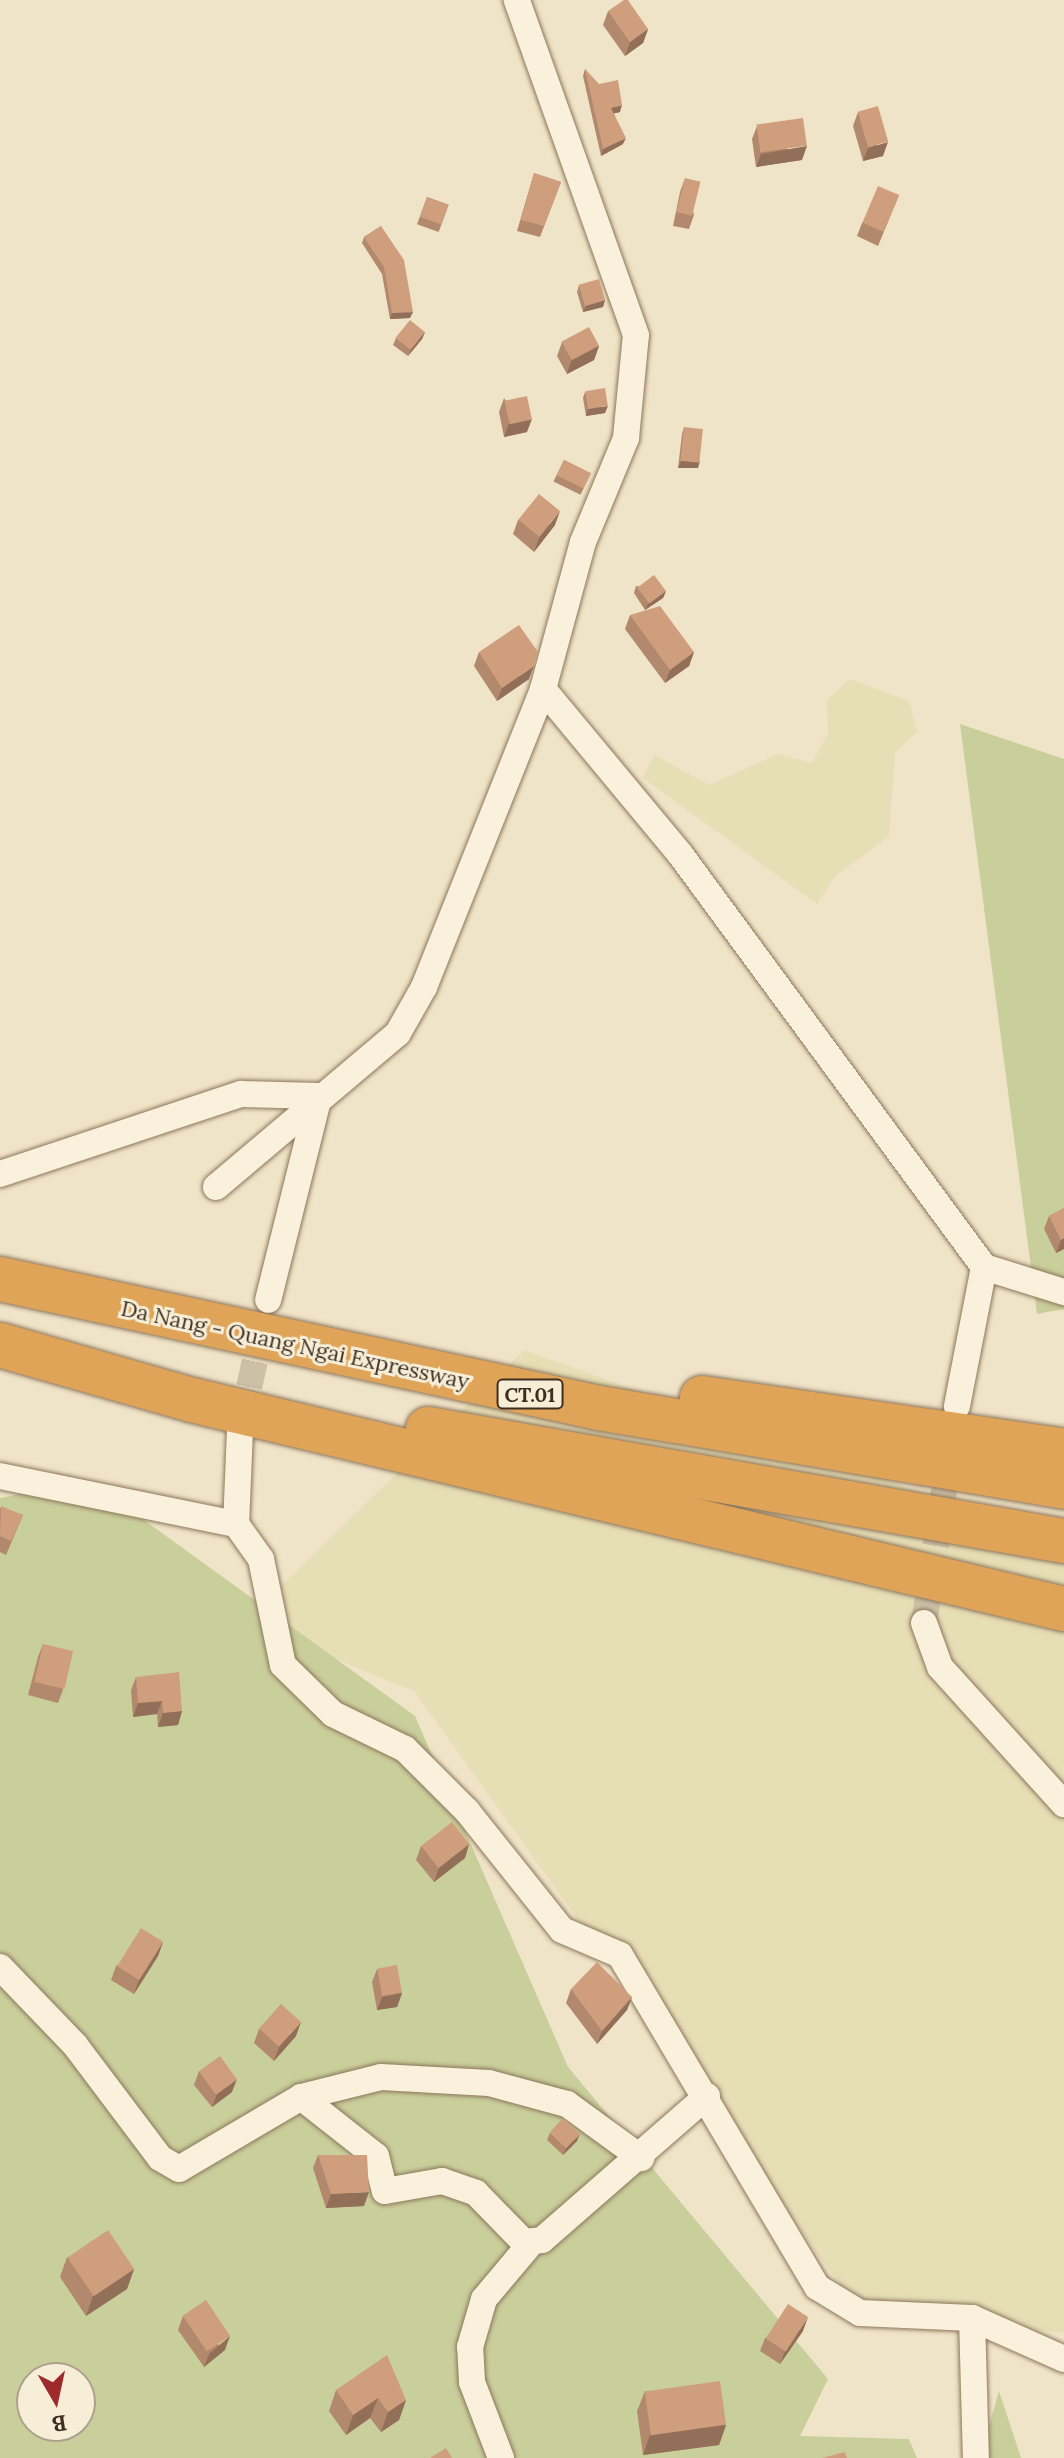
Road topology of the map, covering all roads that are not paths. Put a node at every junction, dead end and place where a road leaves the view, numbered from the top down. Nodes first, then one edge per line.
1 (517, 0) edge
2 (543, 689) junction
3 (319, 1096) junction
4 (0, 1174) edge
5 (216, 1187) dead end
6 (984, 1267) junction
7 (0, 1279) edge
8 (1064, 1292) edge
9 (268, 1300) tunnel mouth
10 (191, 1325) junction
11 (0, 1336) edge
12 (0, 1345) edge
13 (957, 1406) dead end
14 (240, 1430) tunnel mouth
15 (1064, 1451) edge
16 (0, 1476) edge
17 (1064, 1487) edge
18 (236, 1524) junction
19 (1064, 1541) edge
20 (1064, 1609) edge
21 (924, 1623) tunnel mouth
22 (1064, 1804) edge
23 (0, 1967) edge
24 (707, 2096) junction
25 (301, 2097) junction
26 (641, 2158) junction
27 (531, 2243) junction
28 (972, 2318) junction
29 (1064, 2359) edge
30 (501, 2458) edge
31 (976, 2458) edge

1 - 2 street
2 - 3 street
2 - 6 street
3 - 4 street
3 - 5 street
3 - 9 street
6 - 8 street
6 - 13 street
7 - 10 highway, Da Nang - Quang Ngai Expressway / CT.01
10 - 15 highway
10 - 17 highway, Da Nang - Quang Ngai Expressway / CT.01
11 - 19 highway, CT.01
12 - 20 highway
14 - 18 street
16 - 18 street
18 - 24 street
21 - 22 street
23 - 25 street
24 - 26 street
24 - 28 street
25 - 26 street
25 - 27 street
26 - 27 street
27 - 30 street
28 - 29 street
28 - 31 street

